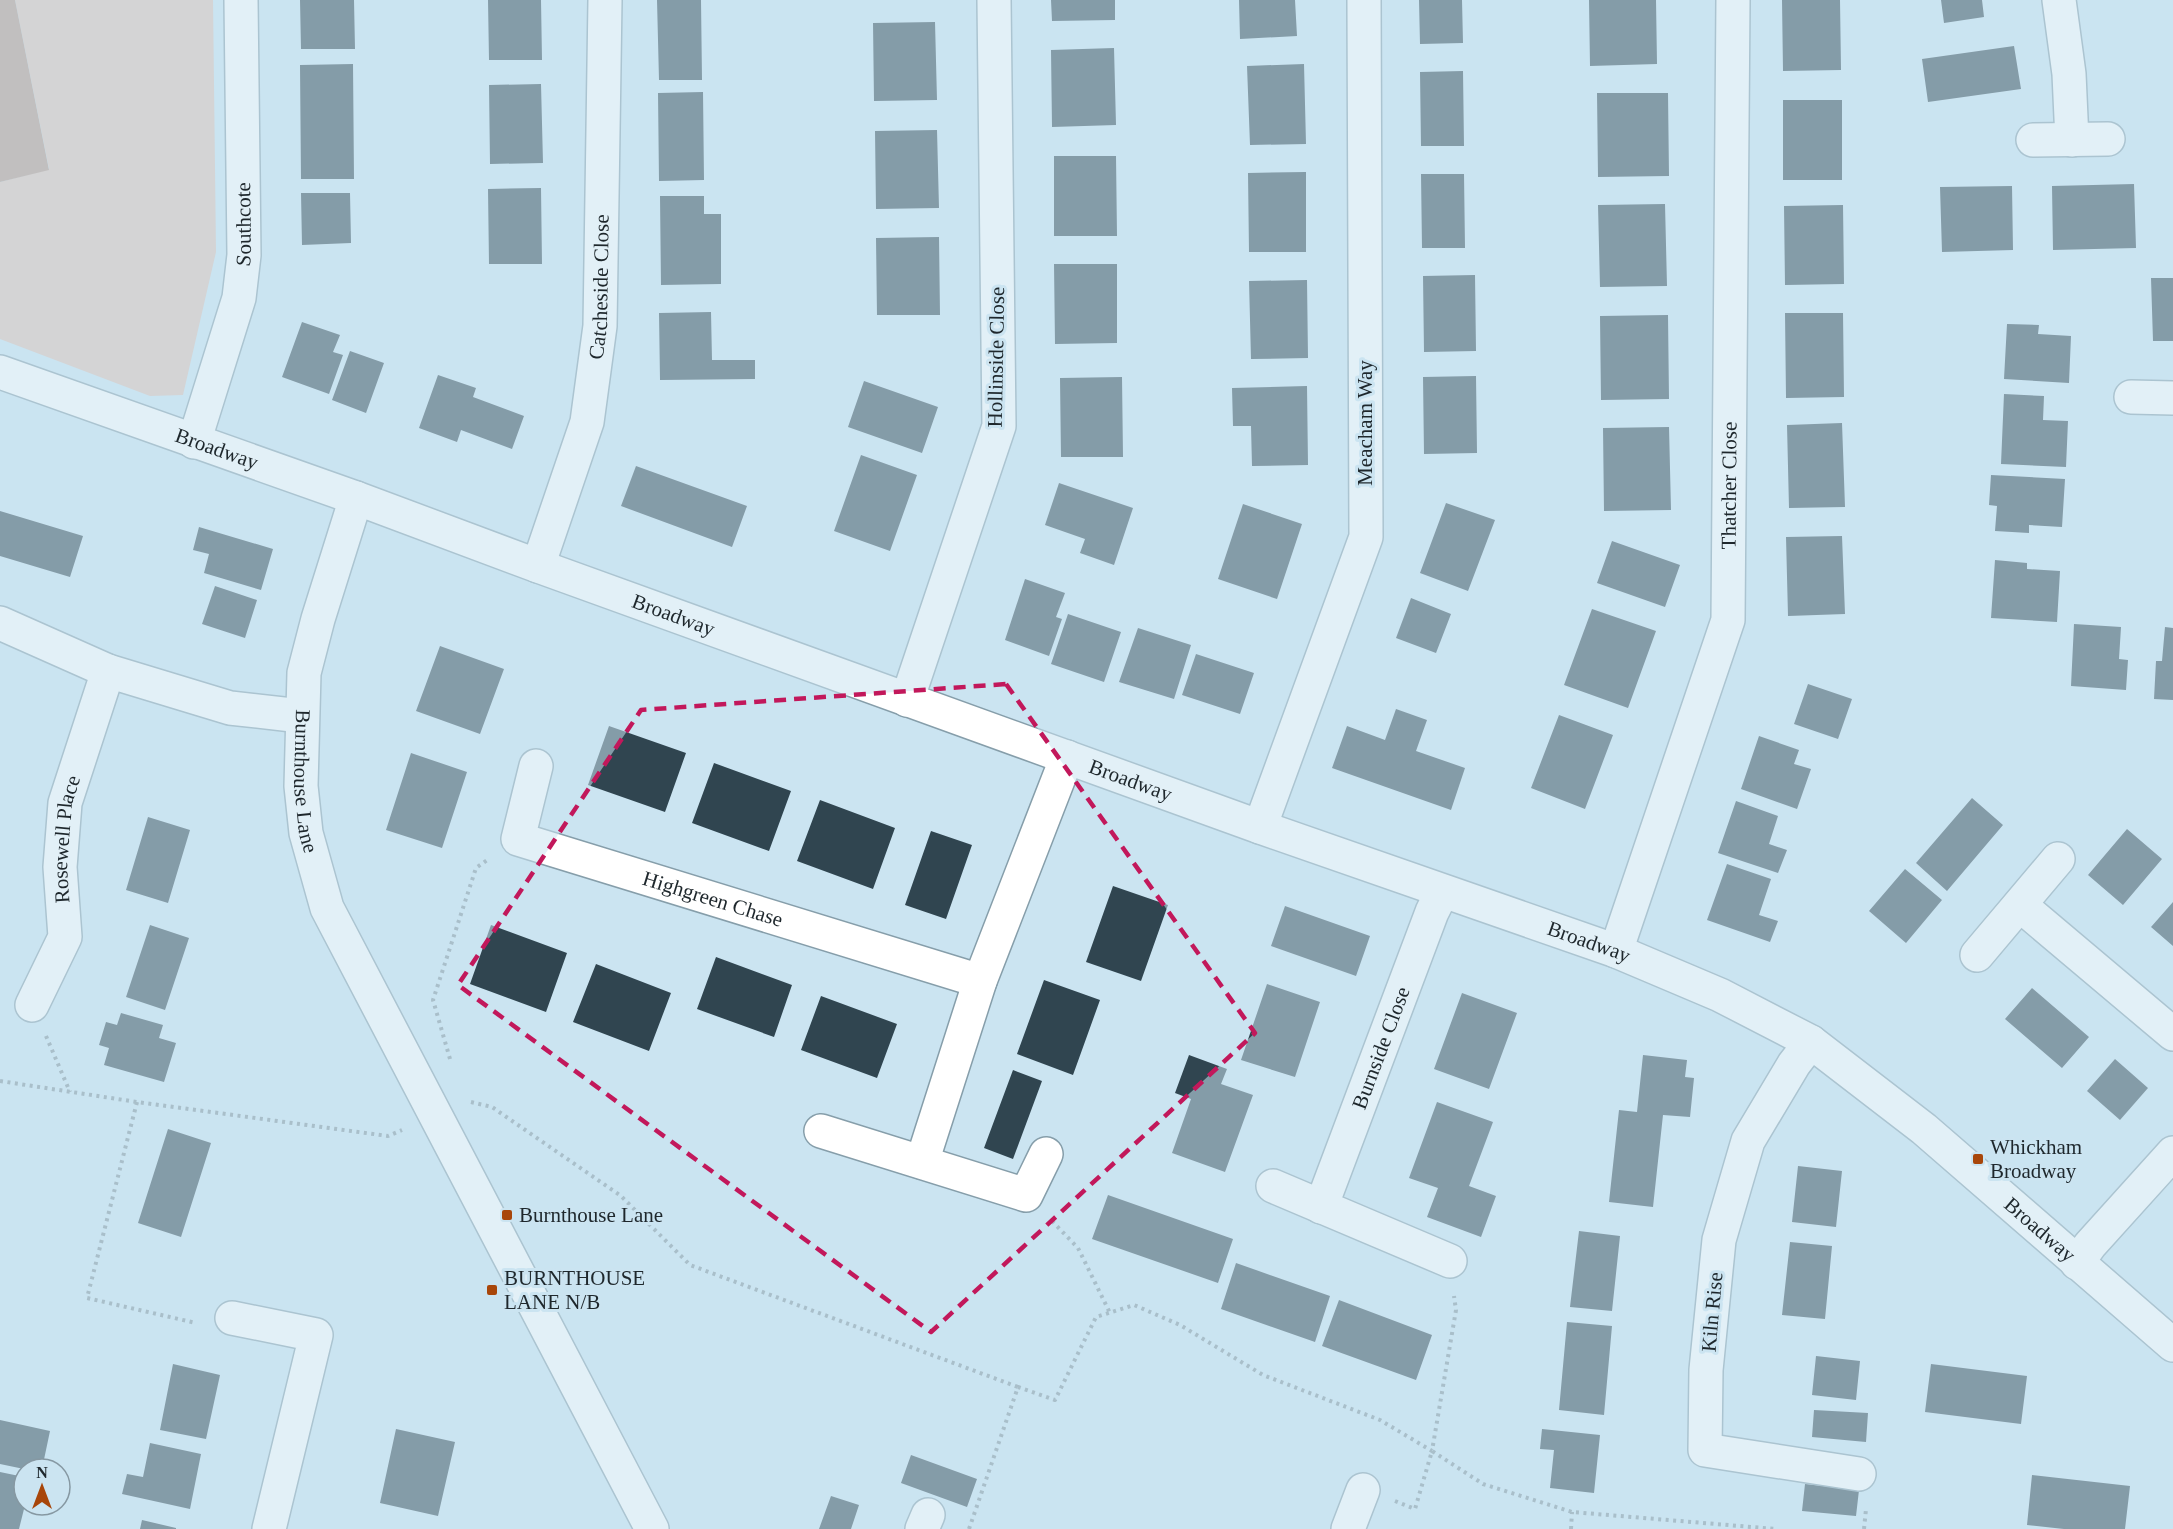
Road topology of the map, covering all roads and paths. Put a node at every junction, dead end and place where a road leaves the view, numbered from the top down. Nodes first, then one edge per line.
1 (241, 0) edge
2 (605, 0) edge
3 (994, 0) edge
4 (1364, 0) edge
5 (1733, 0) edge
6 (2059, 0) edge
7 (2108, 139) dead end
8 (2072, 140) junction
9 (2033, 141) dead end
10 (0, 372) edge
11 (2131, 397) dead end
12 (2173, 398) edge
13 (194, 442) junction
14 (357, 498) junction
15 (538, 566) junction
16 (0, 623) edge
17 (108, 672) junction
18 (907, 700) junction
19 (301, 716) junction
20 (1067, 757) junction
21 (536, 766) dead end
22 (1260, 827) junction
23 (518, 839) junction
24 (2058, 859) dead end
25 (1442, 892) junction
26 (2020, 905) junction
27 (1616, 951) junction
28 (1977, 955) dead end
29 (980, 981) junction
30 (32, 1005) joint
31 (2173, 1034) edge
32 (1811, 1042) junction
33 (452, 1067) dead end
34 (70, 1092) dead end
35 (137, 1102) dead end
36 (821, 1131) dead end
37 (1046, 1154) dead end
38 (2173, 1154) edge
39 (922, 1162) junction
40 (1273, 1186) dead end
41 (1026, 1195) junction
42 (1321, 1207) junction
43 (1450, 1261) joint
44 (2077, 1263) junction
45 (1110, 1313) junction
46 (232, 1318) joint
47 (2173, 1345) edge
48 (1432, 1451) junction
49 (1858, 1474) dead end
50 (1363, 1490) joint
51 (1572, 1512) junction
52 (269, 1529) edge
53 (652, 1529) edge
54 (969, 1529) edge
55 (1348, 1529) edge
56 (1571, 1529) edge
57 (1776, 1529) edge

1 - 13 street, Southcote
2 - 15 street, Catcheside Close
3 - 18 street, Hollinside Close
4 - 22 street, Meacham Way
5 - 27 street, Thatcher Close
6 - 8 street
7 - 8 street
8 - 9 street
10 - 13 street, Broadway
11 - 12 street
13 - 14 street, Broadway
14 - 15 street, Broadway
14 - 19 street, Burnthouse Lane
15 - 18 street, Broadway
16 - 17 street
17 - 19 street
17 - 30 street, Rosewell Place
18 - 20 street, Broadway
19 - 53 street, Burnthouse Lane
20 - 22 street, Broadway
20 - 29 street
21 - 23 street
22 - 25 street, Broadway
23 - 29 street, Highgreen Chase
23 - 33 path
24 - 26 street
25 - 27 street, Broadway
25 - 42 street, Burnside Close
26 - 28 street
26 - 31 street
27 - 32 street, Broadway
29 - 39 street
30 - 34 path
32 - 44 street, Broadway
32 - 49 street, Kiln Rise
35 - 46 path
36 - 39 street
37 - 41 street
38 - 44 street
39 - 41 street
40 - 42 street
41 - 45 path
42 - 43 street
43 - 48 path
44 - 47 street, Broadway
45 - 48 path
45 - 54 path
46 - 52 street
48 - 50 path
48 - 51 path
50 - 55 street
51 - 56 path
51 - 57 path

